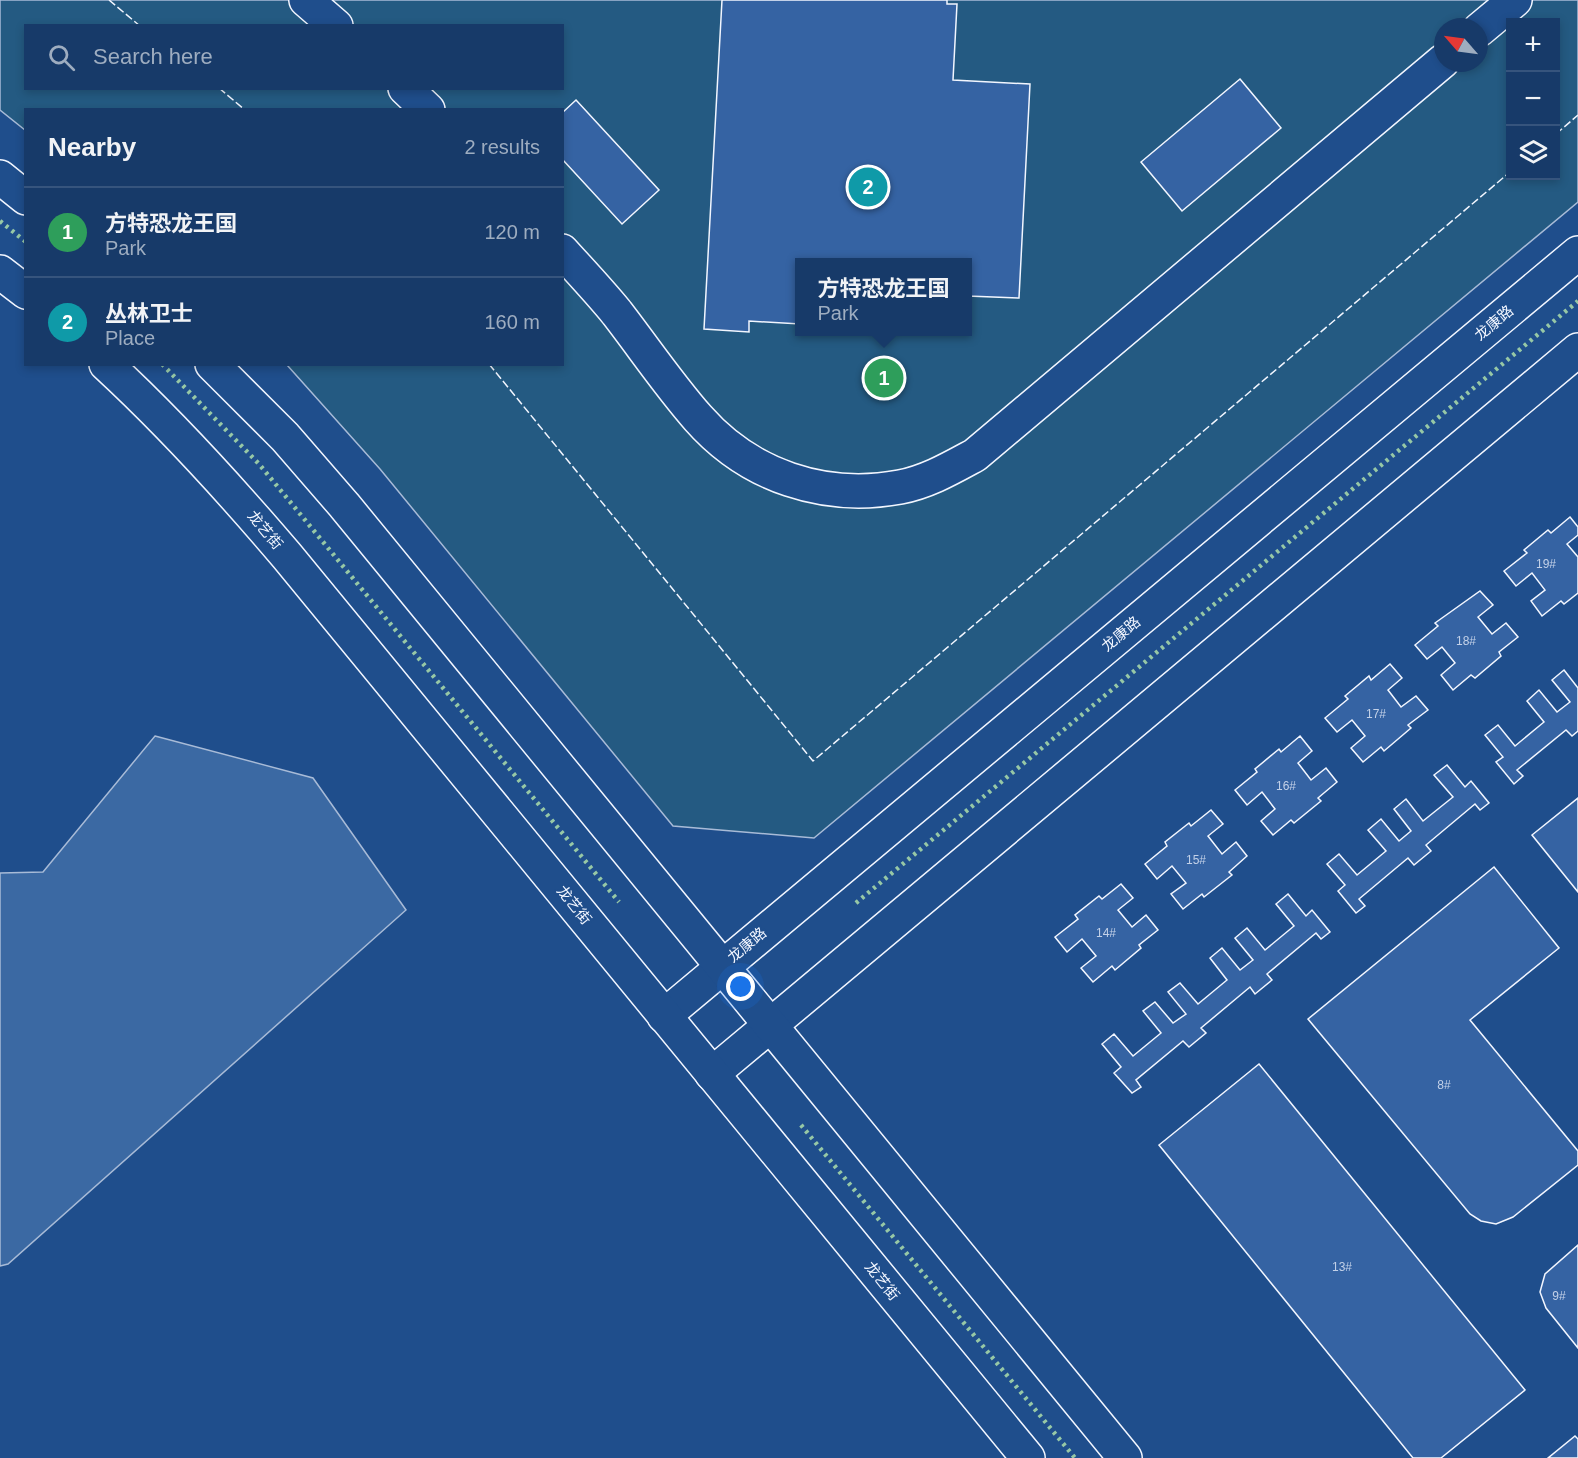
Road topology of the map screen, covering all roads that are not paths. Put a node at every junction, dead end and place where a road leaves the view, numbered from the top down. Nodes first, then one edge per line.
1 (306, 0) edge
2 (1515, 0) edge
3 (1488, 22) edge
4 (334, 24) edge
5 (1434, 69) edge
6 (407, 90) edge
7 (426, 108) edge
8 (0, 177) edge
9 (24, 196) edge
10 (564, 253) edge
11 (1578, 253) edge
12 (0, 272) edge
13 (24, 290) edge
14 (1578, 350) edge
15 (108, 366) edge
16 (215, 366) edge
17 (721, 967) junction
18 (664, 1016) junction
19 (769, 1025) junction
20 (712, 1074) junction
21 (1028, 1458) edge
22 (1125, 1458) edge

1 - 4 main road
2 - 3 main road
5 - 10 main road
6 - 7 main road
8 - 9 main road
11 - 17 main road, 龙康路
12 - 13 main road
14 - 19 main road
15 - 18 main road, 龙艺街
16 - 17 main road
17 - 18 main road, 龙康路
17 - 19 main road
18 - 20 main road, 龙艺街
19 - 20 main road
19 - 22 main road
20 - 21 main road, 龙艺街

